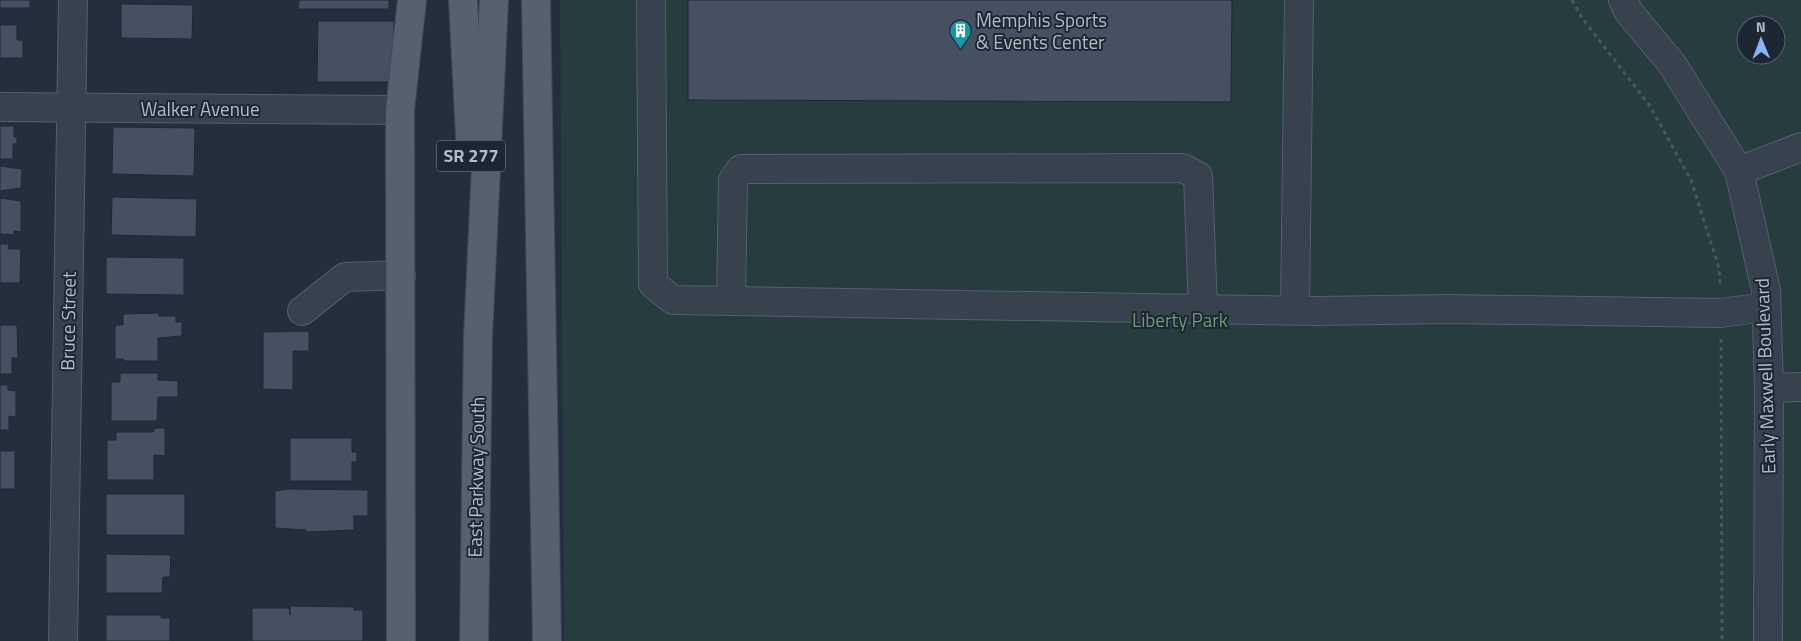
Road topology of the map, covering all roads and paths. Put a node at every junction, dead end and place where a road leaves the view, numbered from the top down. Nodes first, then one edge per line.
1 (73, 0) edge
2 (412, 0) edge
3 (463, 0) edge
4 (494, 0) edge
5 (536, 0) edge
6 (651, 0) edge
7 (1299, 0) edge
8 (1623, 0) edge
9 (0, 107) edge
10 (71, 109) junction
11 (400, 110) junction
12 (1801, 147) edge
13 (1739, 171) junction
14 (400, 275) junction
15 (731, 300) junction
16 (1766, 306) junction
17 (1203, 309) junction
18 (1295, 310) junction
19 (302, 311) dead end
20 (479, 324) junction
21 (1801, 387) edge
22 (1769, 388) junction
23 (62, 641) edge
24 (401, 641) edge
25 (474, 641) edge
26 (547, 641) edge
27 (1768, 641) edge

1 - 10 street, Bruce Street
2 - 11 main road
3 - 20 main road, East Parkway South / SR 277
4 - 20 main road, East Parkway South / SR 277
5 - 26 main road
6 - 15 street
7 - 18 street
8 - 13 street, Early Maxwell Boulevard
9 - 10 street, Walker Avenue
10 - 11 street, Walker Avenue
10 - 23 street, Bruce Street
11 - 14 main road
12 - 13 street
13 - 16 street, Early Maxwell Boulevard
14 - 19 street
14 - 24 main road
15 - 17 street
15 - 17 street
16 - 18 street
16 - 22 street, Early Maxwell Boulevard
17 - 18 street
20 - 25 main road, East Parkway South / SR 277
21 - 22 street
22 - 27 street, Early Maxwell Boulevard

